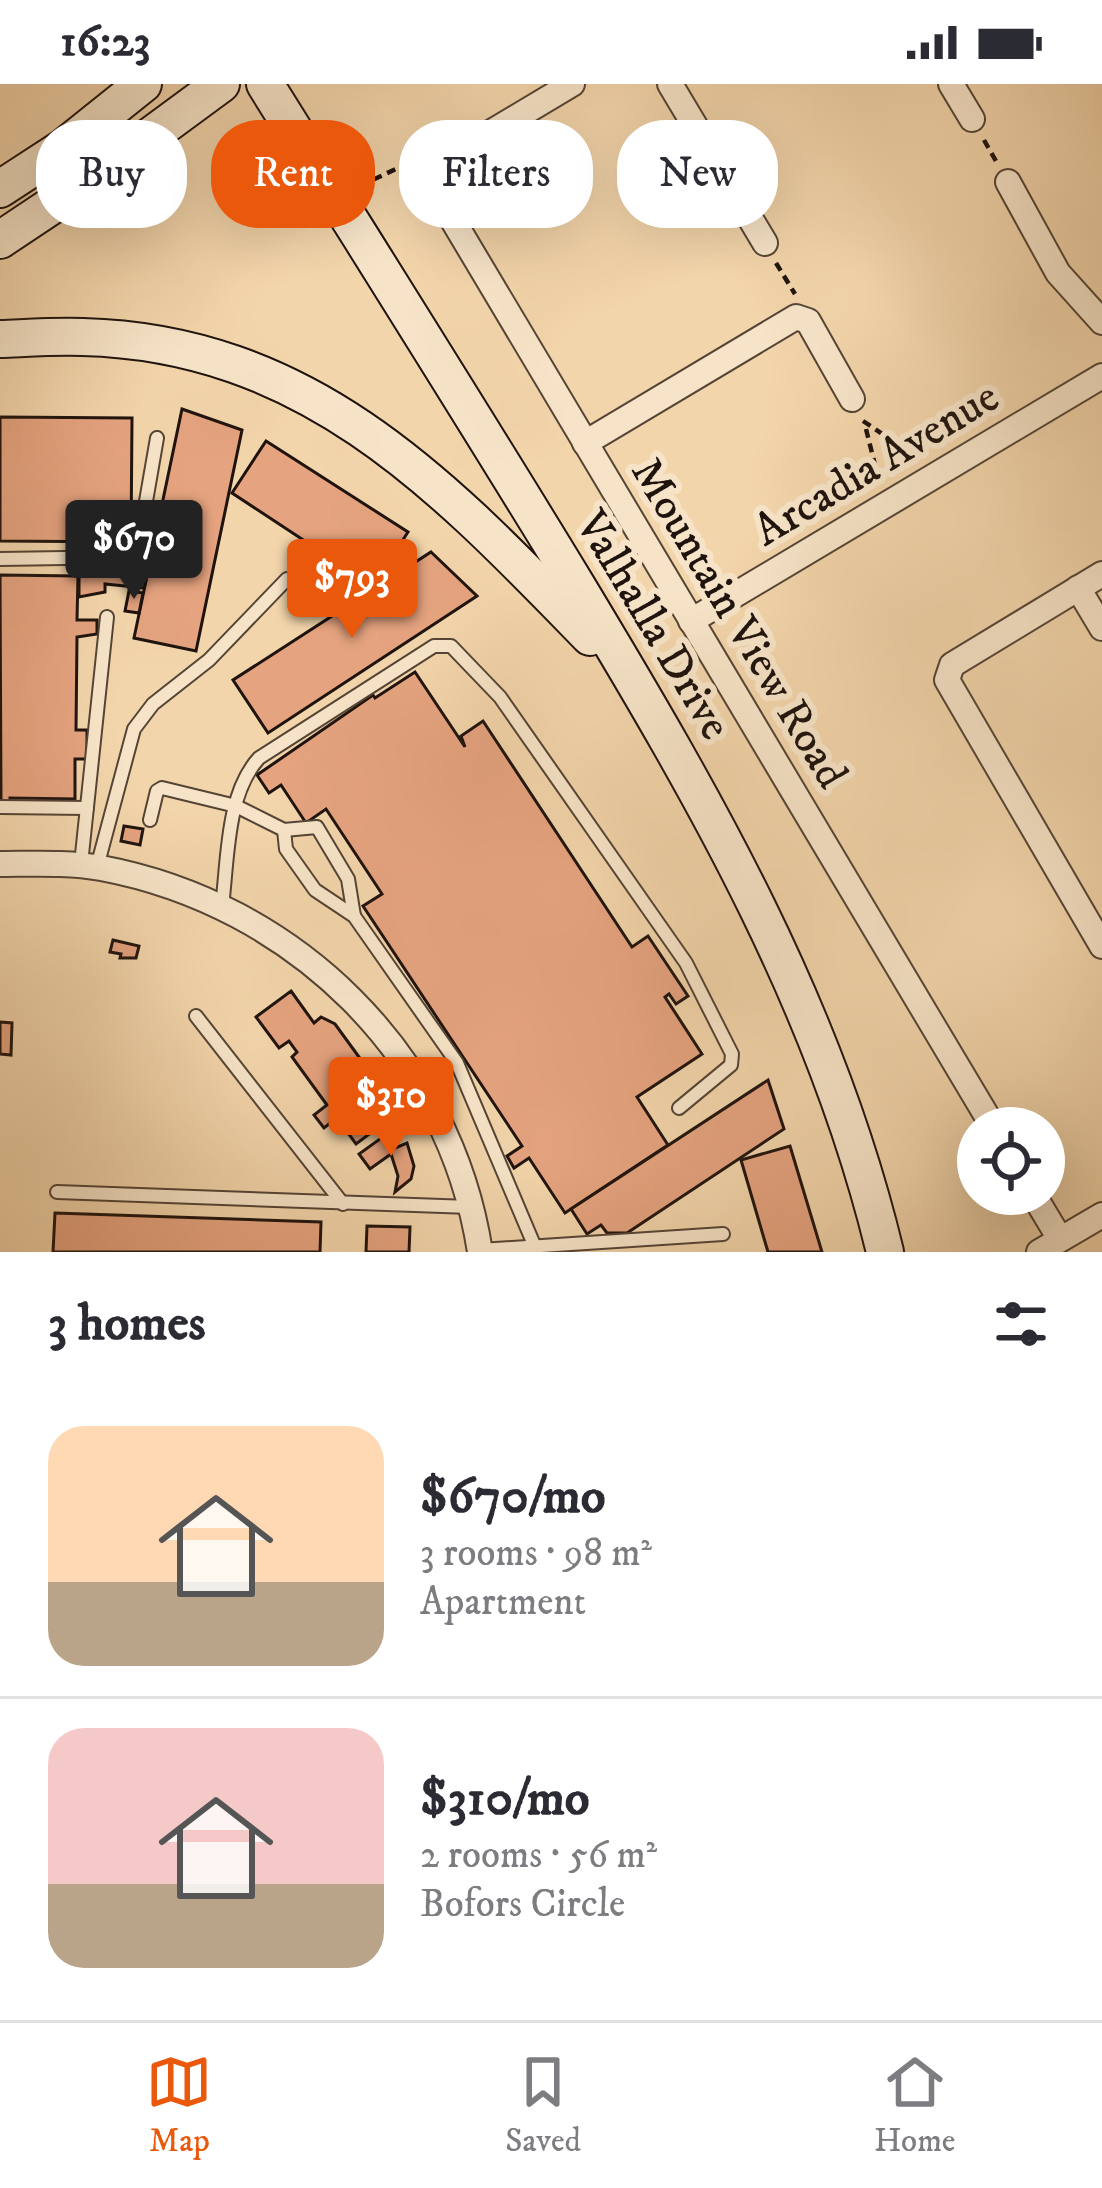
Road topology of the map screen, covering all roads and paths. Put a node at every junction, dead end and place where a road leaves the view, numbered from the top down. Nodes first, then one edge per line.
1 (143, 84) edge
2 (221, 84) edge
3 (265, 84) edge
4 (572, 84) edge
5 (670, 84) edge
6 (951, 84) edge
7 (972, 119) joint
8 (505, 120) edge
9 (1008, 182) joint
10 (0, 189) edge
11 (457, 228) edge
12 (0, 240) edge
13 (765, 243) joint
14 (798, 299) dead end
15 (1102, 322) edge
16 (0, 339) edge
17 (1102, 376) edge
18 (852, 399) joint
19 (865, 426) junction
20 (157, 438) dead end
21 (585, 443) junction
22 (916, 469) dead end
23 (883, 488) dead end
24 (0, 559) edge
25 (1102, 574) edge
26 (287, 579) dead end
27 (1078, 588) junction
28 (107, 617) dead end
29 (691, 621) junction
30 (1102, 628) edge
31 (661, 724) junction
32 (236, 806) junction
33 (0, 807) edge
34 (87, 808) junction
35 (150, 820) dead end
36 (284, 830) junction
37 (0, 864) edge
38 (89, 866) junction
39 (222, 906) junction
40 (354, 916) junction
41 (1102, 946) edge
42 (196, 1016) dead end
43 (981, 1107) edge
44 (679, 1108) dead end
45 (57, 1192) dead end
46 (343, 1204) junction
47 (472, 1207) junction
48 (1040, 1215) edge
49 (1102, 1215) edge
50 (723, 1234) dead end
51 (1050, 1246) edge
52 (535, 1247) junction
53 (480, 1251) edge
54 (885, 1252) edge

1 - 10 main road
2 - 12 main road
3 - 31 main road, Valhalla Drive
4 - 8 street
5 - 13 street
6 - 7 street
7 - 9 path
9 - 15 street
11 - 21 street, Mountain View Road
13 - 14 path
16 - 31 main road
17 - 29 street, Arcadia Avenue
18 - 19 path
18 - 21 street
19 - 22 path
19 - 23 path
20 - 24 lane
21 - 29 street, Mountain View Road
25 - 27 street
26 - 38 lane
27 - 30 street
27 - 41 street
28 - 34 lane
29 - 43 street, Mountain View Road
31 - 54 main road, Valhalla Drive
32 - 35 lane
32 - 36 lane
32 - 39 lane
32 - 44 lane
33 - 34 lane
34 - 38 lane
36 - 40 lane
36 - 40 lane
37 - 38 street
38 - 39 street
39 - 47 street
40 - 52 lane
42 - 46 lane
45 - 46 lane
46 - 47 lane
47 - 53 street
48 - 51 street
49 - 51 street
50 - 52 lane
52 - 53 lane

